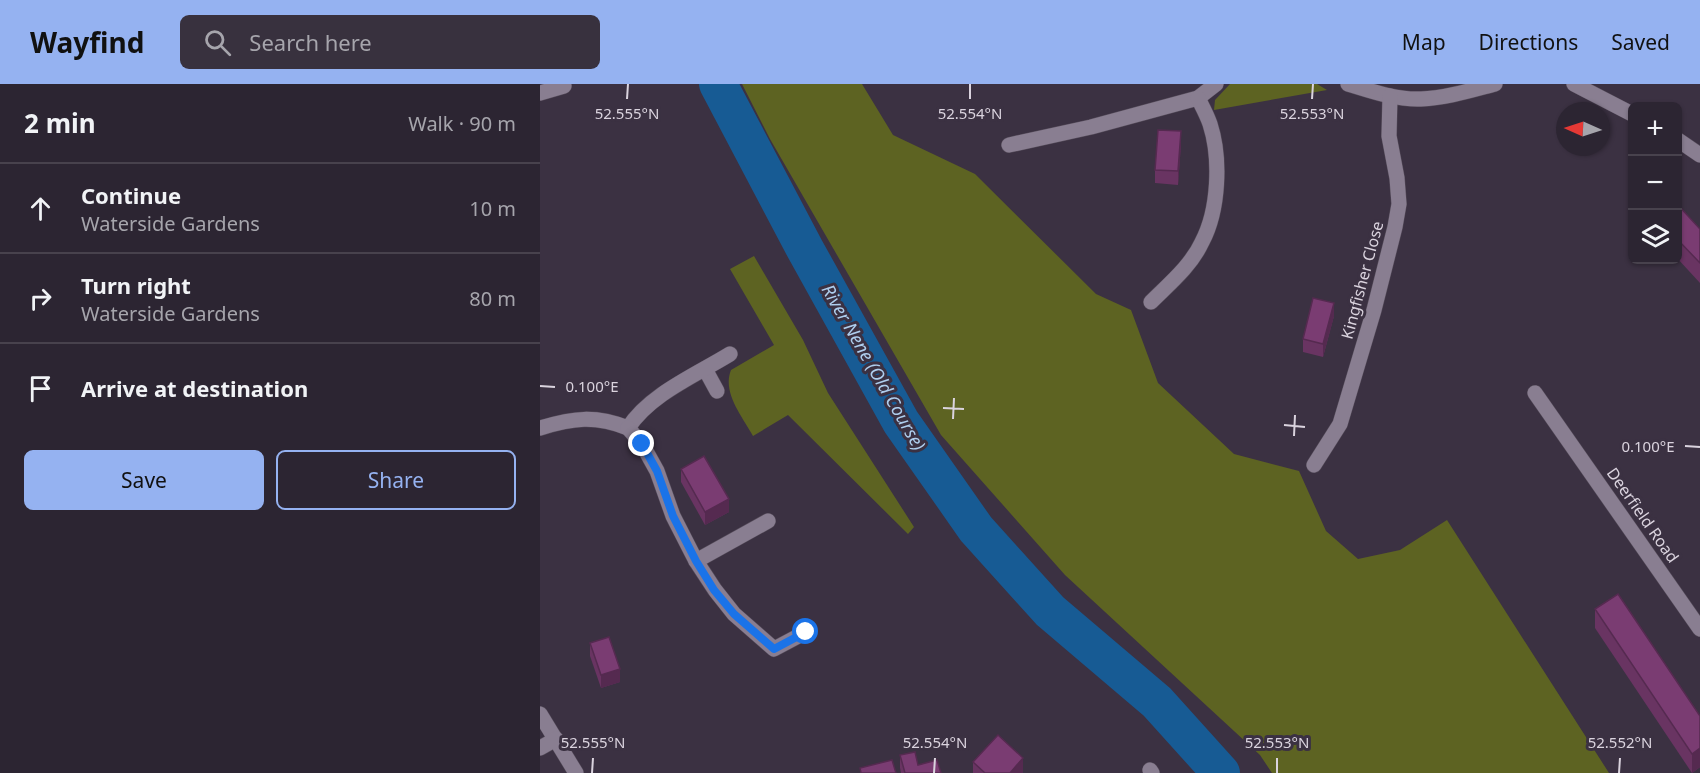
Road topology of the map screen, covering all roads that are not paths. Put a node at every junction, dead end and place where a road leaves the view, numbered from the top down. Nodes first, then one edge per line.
1 (1216, 84) edge
2 (1347, 84) edge
3 (1495, 84) edge
4 (1574, 84) edge
5 (564, 86) dead end
6 (540, 93) edge
7 (1390, 96) junction
8 (1198, 98) junction
9 (1628, 112) edge
10 (1682, 143) edge
11 (1009, 145) dead end
12 (1700, 155) edge
13 (1151, 302) dead end
14 (730, 354) dead end
15 (705, 369) junction
16 (717, 391) dead end
17 (1535, 393) dead end
18 (540, 428) edge
19 (628, 428) junction
20 (1314, 465) dead end
21 (768, 521) dead end
22 (696, 561) junction
23 (1700, 629) edge
24 (806, 632) dead end
25 (540, 714) edge
26 (556, 739) junction
27 (540, 748) edge
28 (576, 773) edge

1 - 8 street
2 - 7 street
3 - 7 street
4 - 9 street
5 - 6 street
7 - 20 street, Kingfisher Close
8 - 11 street
8 - 13 street
10 - 12 street
14 - 15 street
15 - 16 street
15 - 19 street
17 - 23 street, Deerfield Road
18 - 19 street
19 - 22 street
21 - 22 street
22 - 24 street
25 - 26 street
26 - 27 street
26 - 28 street

